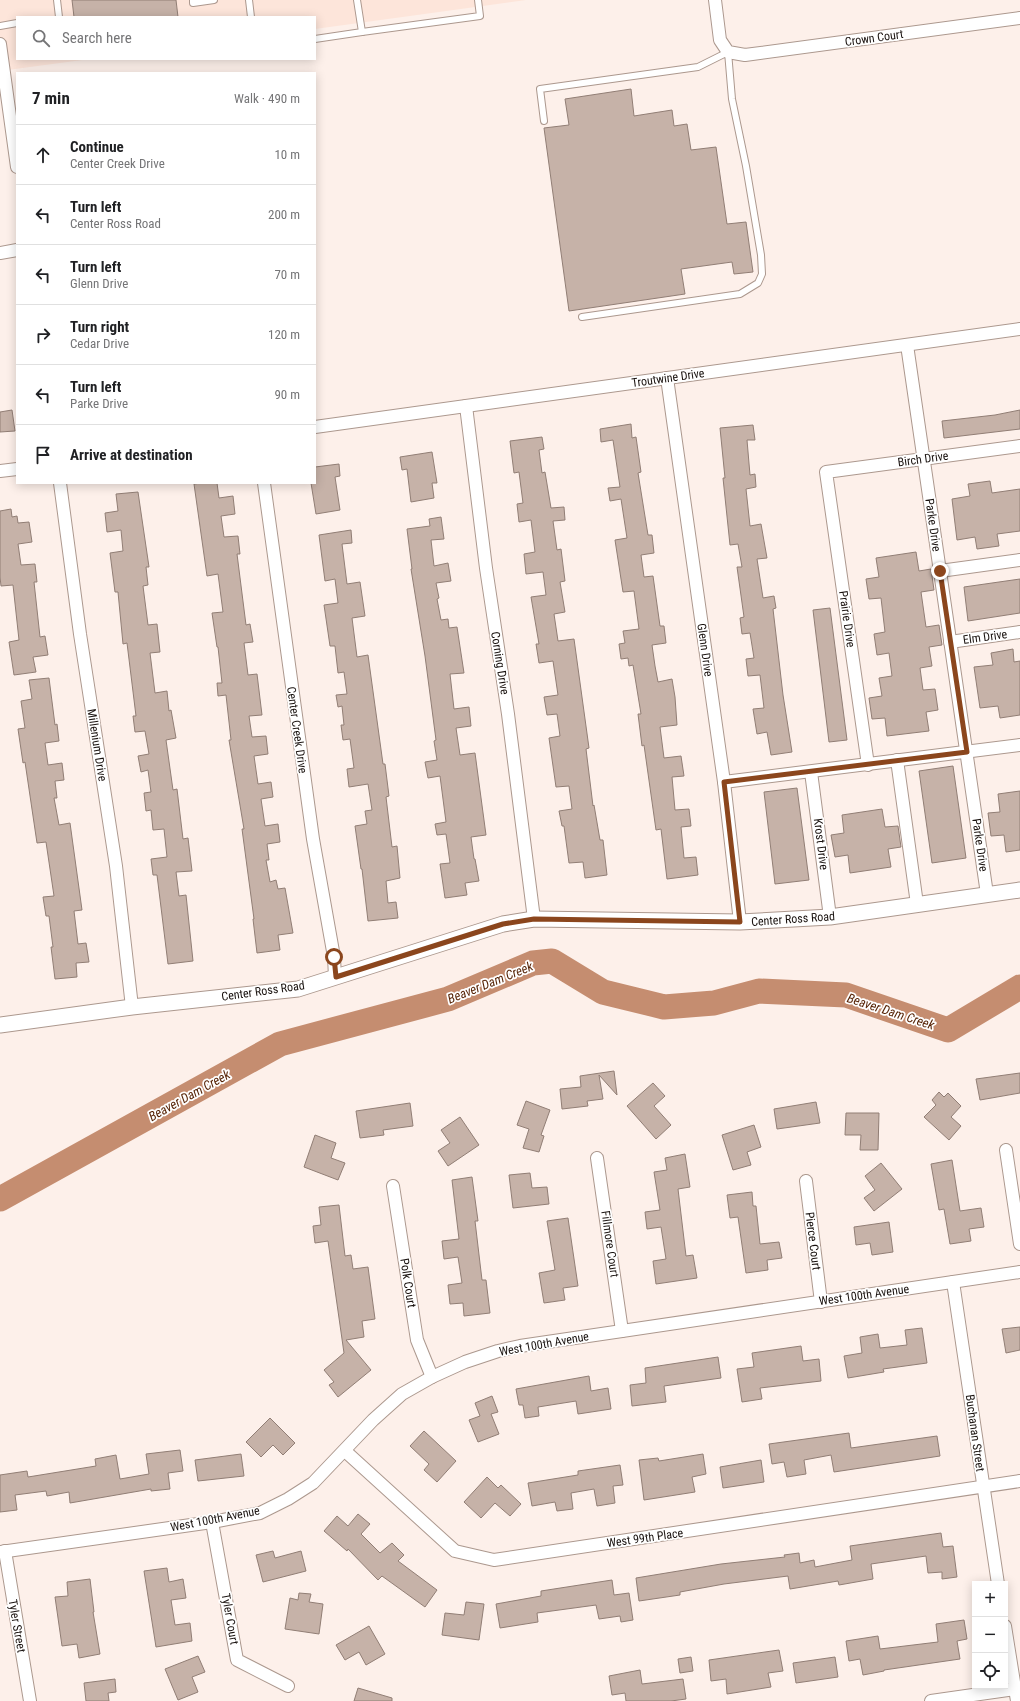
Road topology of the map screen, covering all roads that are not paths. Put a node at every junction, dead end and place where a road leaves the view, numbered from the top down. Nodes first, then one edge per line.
1 (57, 0) edge
2 (193, 0) edge
3 (214, 0) edge
4 (249, 0) edge
5 (357, 0) edge
6 (478, 0) edge
7 (715, 0) edge
8 (59, 16) edge
9 (251, 16) edge
10 (1020, 18) edge
11 (16, 23) edge
12 (0, 26) edge
13 (362, 32) junction
14 (316, 39) edge
15 (0, 44) edge
16 (728, 52) junction
17 (544, 121) dead end
18 (16, 161) edge
19 (16, 250) edge
20 (0, 253) edge
21 (582, 316) dead end
22 (1020, 329) edge
23 (907, 345) junction
24 (667, 378) junction
25 (466, 406) junction
26 (316, 427) edge
27 (1020, 446) edge
28 (924, 458) junction
29 (16, 469) edge
30 (0, 471) edge
31 (826, 472) joint
32 (60, 484) edge
33 (264, 484) edge
34 (1020, 560) edge
35 (940, 571) junction
36 (1020, 632) edge
37 (950, 642) junction
38 (1020, 745) edge
39 (967, 752) junction
40 (897, 760) junction
41 (868, 765) junction
42 (811, 772) junction
43 (724, 782) junction
44 (1020, 890) edge
45 (987, 894) junction
46 (917, 904) junction
47 (830, 917) junction
48 (534, 919) junction
49 (740, 922) junction
50 (336, 977) junction
51 (132, 1007) junction
52 (0, 1025) edge
53 (1006, 1150) dead end
54 (597, 1158) dead end
55 (806, 1181) dead end
56 (393, 1186) dead end
57 (1020, 1244) edge
58 (1020, 1272) edge
59 (953, 1282) junction
60 (821, 1302) junction
61 (622, 1331) junction
62 (432, 1377) junction
63 (345, 1450) junction
64 (1020, 1481) edge
65 (983, 1487) junction
66 (212, 1522) junction
67 (2, 1551) edge
68 (998, 1581) edge
69 (1008, 1645) edge
70 (288, 1686) dead end
71 (1016, 1695) edge
72 (30, 1701) edge
73 (931, 1701) edge

1 - 8 lane
2 - 3 lane
4 - 9 lane
5 - 13 lane
6 - 13 lane
7 - 16 street
10 - 16 street, Crown Court
11 - 12 lane
13 - 14 lane
15 - 18 street
16 - 17 lane
16 - 21 lane
19 - 20 street
22 - 23 street, Troutwine Drive
23 - 24 street, Troutwine Drive
23 - 28 street, Parke Drive
24 - 25 street, Troutwine Drive
24 - 43 street, Glenn Drive
25 - 26 street, Troutwine Drive
25 - 48 street, Corning Drive
27 - 28 street, Birch Drive
28 - 31 street, Birch Drive
28 - 35 street, Parke Drive
29 - 30 street
31 - 41 street, Prairie Drive
32 - 51 street, Millenium Drive
33 - 50 street, Center Creek Drive
34 - 35 street
35 - 37 street, Parke Drive
36 - 37 street, Elm Drive
37 - 39 street, Parke Drive
38 - 39 street
39 - 40 street
39 - 45 street, Parke Drive
40 - 41 street
40 - 46 street
41 - 42 street
42 - 43 street
42 - 47 street, Krost Drive
43 - 49 street, Glenn Drive
44 - 45 street, Center Ross Road
45 - 46 street, Center Ross Road
46 - 47 street, Center Ross Road
47 - 49 street, Center Ross Road
48 - 49 street, Center Ross Road
48 - 50 street, Center Ross Road
50 - 51 street, Center Ross Road
51 - 52 street, Center Ross Road
53 - 57 street
54 - 61 street, Fillmore Court
55 - 60 street, Pierce Court
56 - 62 street, Polk Court
58 - 59 street, West 100th Avenue
59 - 60 street, West 100th Avenue
59 - 65 street, Buchanan Street
60 - 61 street, West 100th Avenue
61 - 62 street, West 100th Avenue
62 - 63 street, West 100th Avenue
63 - 65 street, West 99th Place
63 - 66 street, West 100th Avenue
64 - 65 street, West 99th Place
65 - 68 street, Buchanan Street
66 - 67 street, West 100th Avenue
66 - 70 street, Tyler Court
67 - 72 street, Tyler Street
69 - 71 street
71 - 73 street

